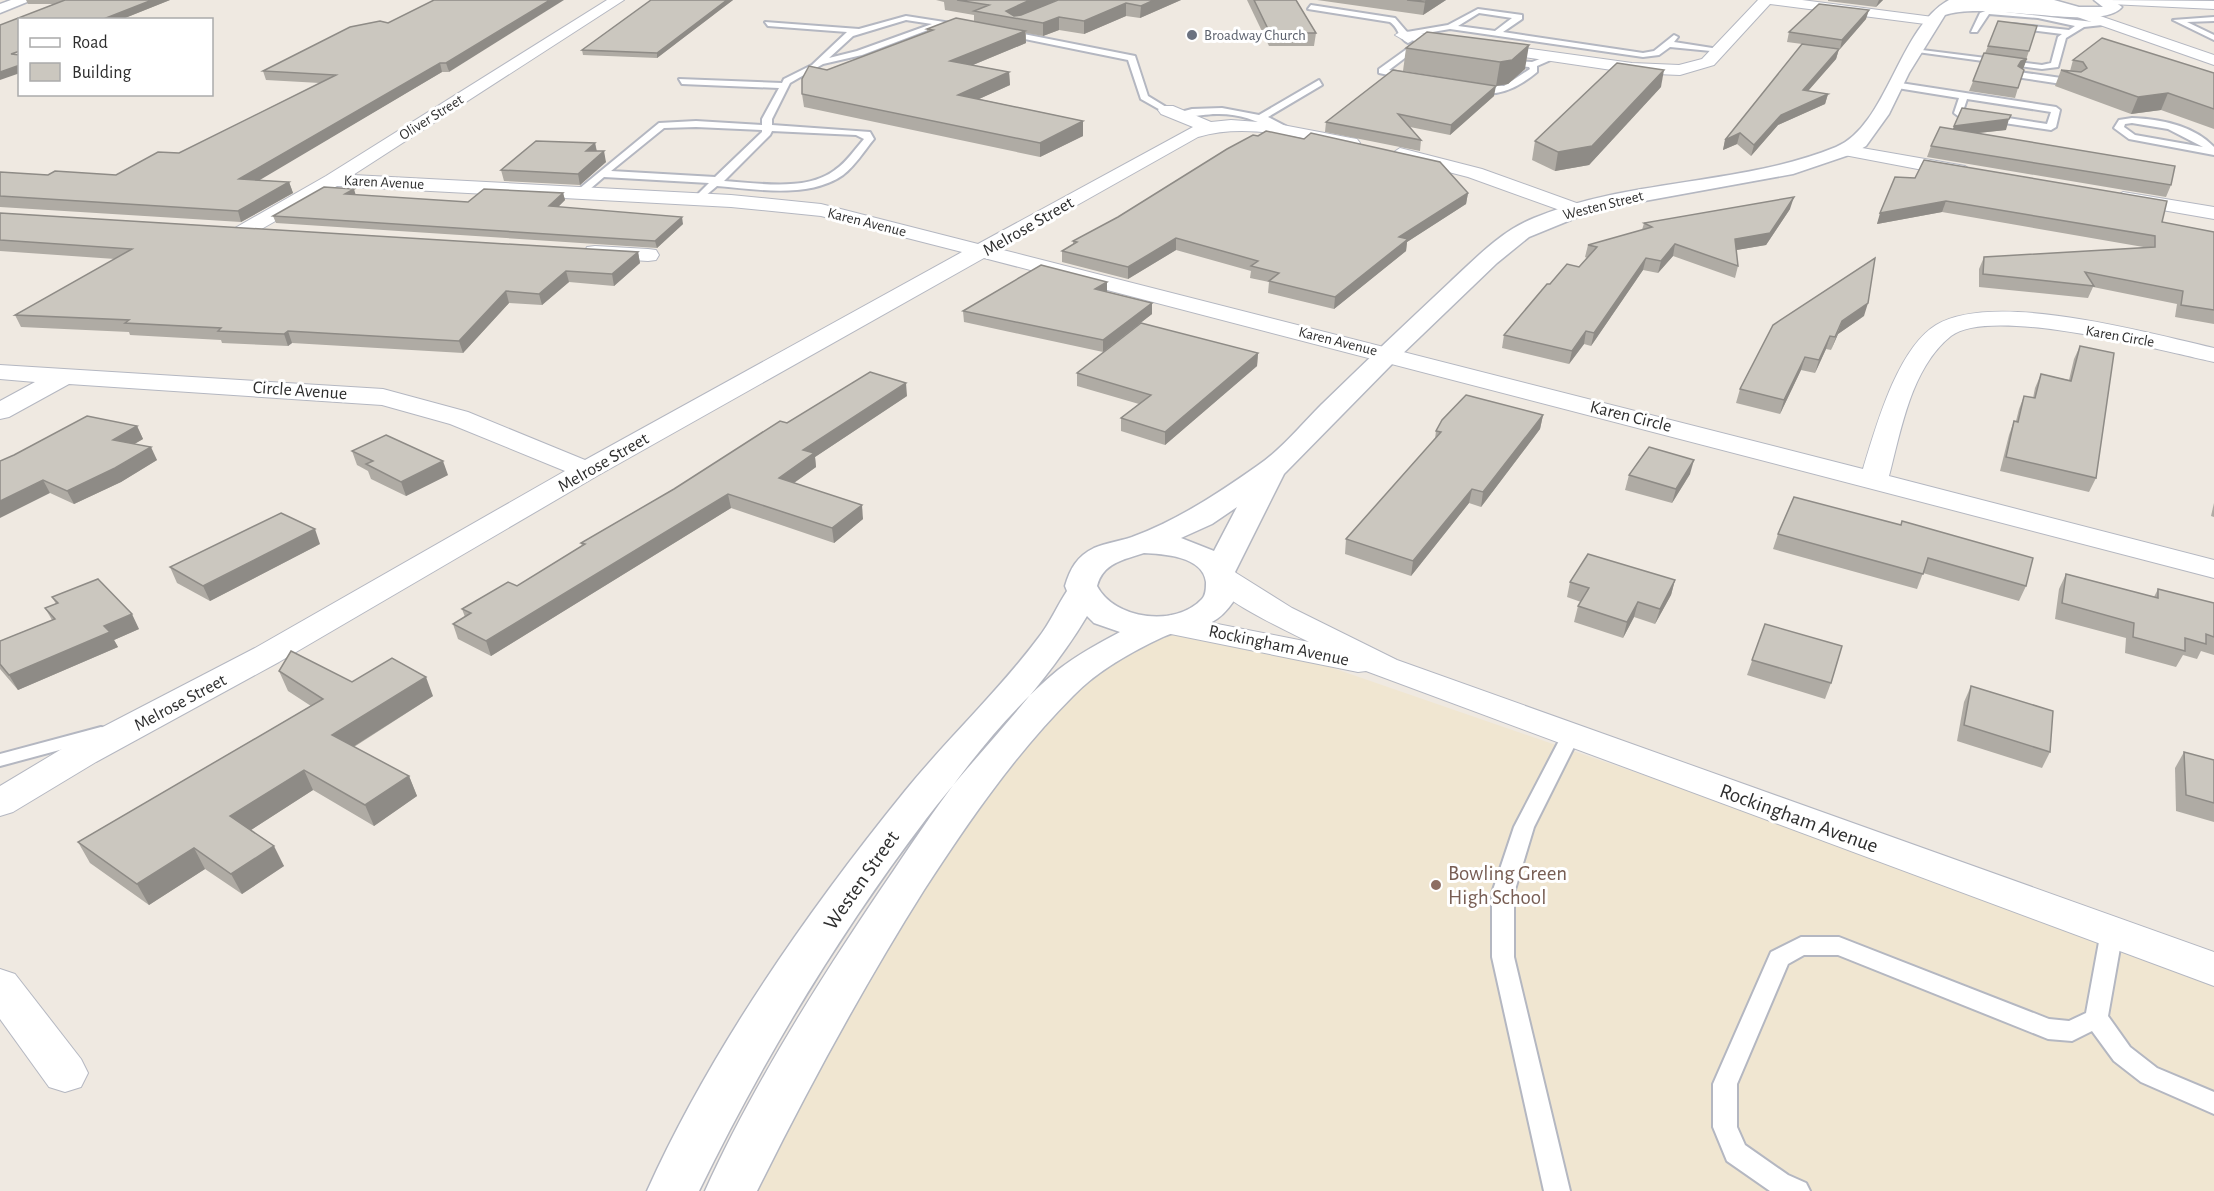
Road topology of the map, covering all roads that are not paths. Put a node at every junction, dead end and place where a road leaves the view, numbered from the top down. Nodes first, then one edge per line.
1 (25, 0) edge
2 (617, 0) edge
3 (1767, 0) edge
4 (2044, 0) edge
5 (1956, 1) edge
6 (2214, 5) edge
7 (1311, 8) dead end
8 (2064, 8) junction
9 (0, 9) edge
10 (2111, 12) edge
11 (2214, 19) edge
12 (1933, 21) junction
13 (1979, 21) junction
14 (1990, 22) dead end
15 (942, 23) junction
16 (768, 24) dead end
17 (2001, 24) edge
18 (2082, 25) junction
19 (1450, 27) junction
20 (974, 28) edge
21 (859, 31) junction
22 (995, 31) edge
23 (2069, 33) junction
24 (1496, 34) junction
25 (1402, 35) junction
26 (1676, 35) dead end
27 (2214, 38) edge
28 (1967, 43) junction
29 (1668, 44) junction
30 (1721, 50) junction
31 (1911, 55) junction
32 (1550, 57) junction
33 (1489, 60) edge
34 (2214, 60) edge
35 (820, 62) junction
36 (1533, 65) junction
37 (1963, 68) dead end
38 (2008, 74) edge
39 (1414, 79) edge
40 (682, 81) dead end
41 (1319, 83) dead end
42 (2075, 83) dead end
43 (785, 86) junction
44 (1461, 86) edge
45 (1894, 86) junction
46 (1964, 96) junction
47 (1172, 112) junction
48 (1262, 117) junction
49 (766, 127) junction
50 (1209, 128) junction
51 (1292, 133) junction
52 (1845, 150) junction
53 (2214, 152) edge
54 (602, 174) junction
55 (1988, 176) edge
56 (333, 180) junction
57 (717, 181) junction
58 (579, 193) junction
59 (2106, 195) edge
60 (698, 199) junction
61 (1575, 209) junction
62 (2214, 213) edge
63 (219, 230) edge
64 (242, 232) junction
65 (278, 234) edge
66 (576, 251) edge
67 (983, 251) junction
68 (648, 255) dead end
69 (1388, 354) junction
70 (2214, 355) edge
71 (0, 372) edge
72 (66, 375) junction
73 (0, 411) edge
74 (587, 470) junction
75 (1271, 470) junction
76 (1873, 481) junction
77 (1142, 544) junction
78 (2214, 569) edge
79 (1221, 575) junction
80 (1082, 593) junction
81 (1164, 626) junction
82 (1385, 667) junction
83 (142, 722) junction
84 (1571, 735) junction
85 (0, 759) edge
86 (0, 803) edge
87 (2112, 931) junction
88 (2214, 969) edge
89 (0, 986) edge
90 (2096, 1018) junction
91 (65, 1073) dead end
92 (2214, 1104) edge
93 (674, 1191) edge
94 (731, 1191) edge
95 (1557, 1191) edge
96 (1797, 1191) edge

1 - 9 street
2 - 56 street, Oliver Street
3 - 12 street
3 - 30 street
4 - 8 street
5 - 8 street, Westen Street
5 - 12 street, Westen Street
6 - 10 street
7 - 25 lane
8 - 10 street, Westen Street
10 - 18 lane
10 - 34 street
11 - 27 lane
12 - 31 street, Westen Street
13 - 14 lane
13 - 18 lane
13 - 28 lane
15 - 20 lane
15 - 21 lane
15 - 35 lane
16 - 21 lane
17 - 23 lane
18 - 23 lane
19 - 24 lane
19 - 24 lane
19 - 25 lane
21 - 35 lane
22 - 47 lane
23 - 28 lane
24 - 29 lane
25 - 32 street
25 - 39 lane
26 - 29 lane
28 - 31 lane
29 - 30 lane
30 - 32 street
31 - 37 lane
31 - 45 street, Westen Street
32 - 36 lane
33 - 36 lane
35 - 43 lane
36 - 44 lane
38 - 42 lane
40 - 43 lane
41 - 48 lane
43 - 49 lane
45 - 46 lane
45 - 52 street, Westen Street
46 - 46 lane
47 - 48 lane
47 - 50 street, Melrose Street
48 - 51 lane
49 - 54 lane
49 - 57 lane
49 - 57 lane
50 - 51 street, Melrose Street
50 - 67 street, Melrose Street
51 - 61 street, Melrose Street
52 - 55 street
52 - 61 street, Westen Street
53 - 53 lane
54 - 57 lane
54 - 58 lane
56 - 58 street, Karen Avenue
56 - 64 street, Oliver Street
57 - 60 lane
58 - 60 street, Karen Avenue
59 - 62 street
60 - 67 street, Karen Avenue
61 - 69 street, Westen Street
63 - 64 street
64 - 65 street
66 - 68 street
67 - 69 street, Karen Avenue
67 - 74 street, Melrose Street
69 - 75 street, Westen Street
69 - 76 street, Karen Circle
70 - 76 street, Karen Circle
71 - 72 street, Circle Avenue
72 - 73 street
72 - 74 street, Circle Avenue
74 - 83 street, Melrose Street
75 - 77 street, Westen Street
75 - 79 street, Westen Street
76 - 78 street, Karen Circle
77 - 79 street
77 - 80 street
79 - 81 street
79 - 82 street, Rockingham Avenue
80 - 81 street
80 - 93 street, Westen Street
81 - 82 street, Rockingham Avenue
81 - 94 street, Westen Street
82 - 84 street, Rockingham Avenue
83 - 85 lane
83 - 86 street, Melrose Street
84 - 87 street, Rockingham Avenue
84 - 95 lane
87 - 88 street, Rockingham Avenue
87 - 90 lane
89 - 91 street
90 - 92 lane
90 - 96 lane

